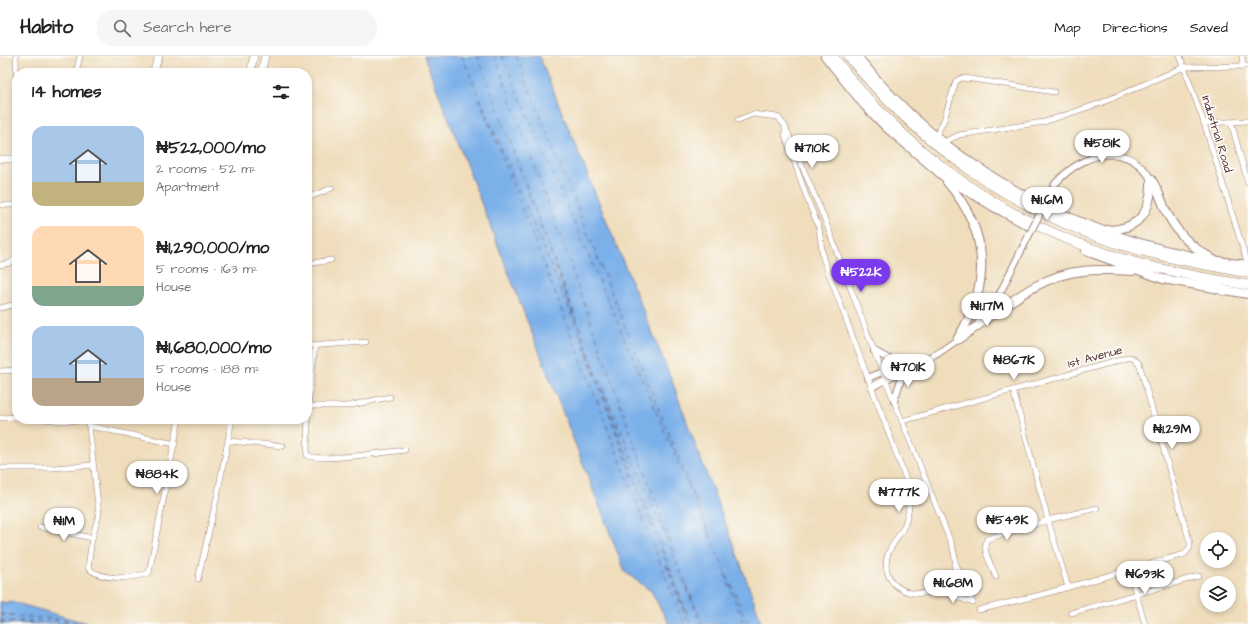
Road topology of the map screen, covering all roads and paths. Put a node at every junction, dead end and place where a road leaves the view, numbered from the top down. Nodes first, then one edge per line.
1 (16, 56) edge
2 (80, 56) edge
3 (159, 56) edge
4 (254, 56) edge
5 (265, 56) edge
6 (825, 56) edge
7 (834, 56) edge
8 (1180, 56) edge
9 (1242, 56) edge
10 (853, 57) edge
11 (1245, 66) edge
12 (1184, 67) junction
13 (16, 68) edge
14 (77, 68) edge
15 (155, 68) edge
16 (251, 68) edge
17 (262, 68) edge
18 (1054, 92) dead end
19 (738, 120) dead end
20 (1248, 121) edge
21 (1231, 122) junction
22 (1204, 123) junction
23 (786, 126) junction
24 (936, 136) junction
25 (944, 142) junction
26 (918, 151) junction
27 (0, 159) edge
28 (12, 159) edge
29 (934, 164) junction
30 (943, 176) junction
31 (1151, 179) junction
32 (1248, 183) edge
33 (332, 188) dead end
34 (312, 196) edge
35 (12, 204) edge
36 (0, 205) edge
37 (1099, 230) junction
38 (331, 260) dead end
39 (12, 261) edge
40 (1219, 262) junction
41 (312, 263) edge
42 (0, 265) edge
43 (1248, 265) edge
44 (1138, 271) junction
45 (1248, 273) edge
46 (1188, 275) junction
47 (1202, 284) junction
48 (1248, 285) edge
49 (1225, 286) junction
50 (1248, 294) edge
51 (12, 305) edge
52 (0, 308) edge
53 (957, 340) junction
54 (366, 342) dead end
55 (315, 346) joint
56 (874, 351) junction
57 (904, 367) junction
58 (12, 370) edge
59 (0, 371) edge
60 (312, 372) edge
61 (883, 372) junction
62 (868, 378) junction
63 (886, 380) junction
64 (872, 387) junction
65 (1013, 390) junction
66 (390, 397) dead end
67 (894, 401) junction
68 (312, 406) edge
69 (12, 417) edge
70 (0, 418) edge
71 (902, 421) junction
72 (178, 424) edge
73 (231, 424) edge
74 (308, 424) edge
75 (89, 426) joint
76 (229, 441) junction
77 (175, 444) junction
78 (283, 446) dead end
79 (405, 450) dead end
80 (93, 465) junction
81 (0, 468) edge
82 (1097, 508) dead end
83 (1048, 520) junction
84 (40, 527) dead end
85 (92, 538) junction
86 (955, 563) junction
87 (1129, 570) junction
88 (1199, 576) dead end
89 (996, 577) dead end
90 (198, 579) dead end
91 (1068, 587) junction
92 (938, 590) junction
93 (1136, 594) junction
94 (979, 610) dead end
95 (1071, 614) dead end
96 (1145, 624) edge

1 - 13 street
2 - 14 street
3 - 15 main road
4 - 16 main road
5 - 17 main road
6 - 26 main road
7 - 26 highway
8 - 12 street, Industrial Road
9 - 11 street
10 - 24 main road
10 - 45 highway
11 - 12 street
12 - 22 street, Industrial Road
12 - 25 street
18 - 24 street
19 - 23 street
20 - 21 street
21 - 22 street
21 - 32 street
22 - 43 street, Industrial Road
23 - 56 street
23 - 62 street
24 - 25 main road
25 - 37 main road
26 - 29 highway
27 - 28 main road
29 - 30 main road
29 - 46 highway
30 - 44 main road
30 - 53 main road
31 - 37 main road
31 - 40 main road
31 - 53 street, bridge
33 - 34 street
35 - 36 street
37 - 40 main road
38 - 41 street
39 - 42 street
40 - 43 main road
44 - 47 main road
44 - 53 main road
46 - 47 highway
46 - 49 highway
47 - 49 highway
48 - 49 highway
49 - 50 main road
51 - 52 street
53 - 57 street
54 - 55 street
55 - 60 street
56 - 57 street
56 - 61 street
57 - 61 street
57 - 63 street
57 - 67 street
58 - 59 street
61 - 62 street
61 - 63 street
62 - 64 street
63 - 64 street
63 - 67 street
64 - 92 street
65 - 71 street, 1st Avenue
65 - 83 street
65 - 87 street, 1st Avenue
66 - 68 street
67 - 71 street
69 - 70 street
71 - 86 street
72 - 77 street
73 - 76 street
74 - 79 street
75 - 77 street
75 - 80 street
76 - 78 street
76 - 90 street
77 - 85 street
80 - 81 street
80 - 85 street
82 - 83 street
83 - 89 street
83 - 91 street
84 - 85 street
86 - 92 street
86 - 92 street
87 - 91 street
87 - 93 street
88 - 93 street
91 - 94 street
93 - 95 street
93 - 96 street

